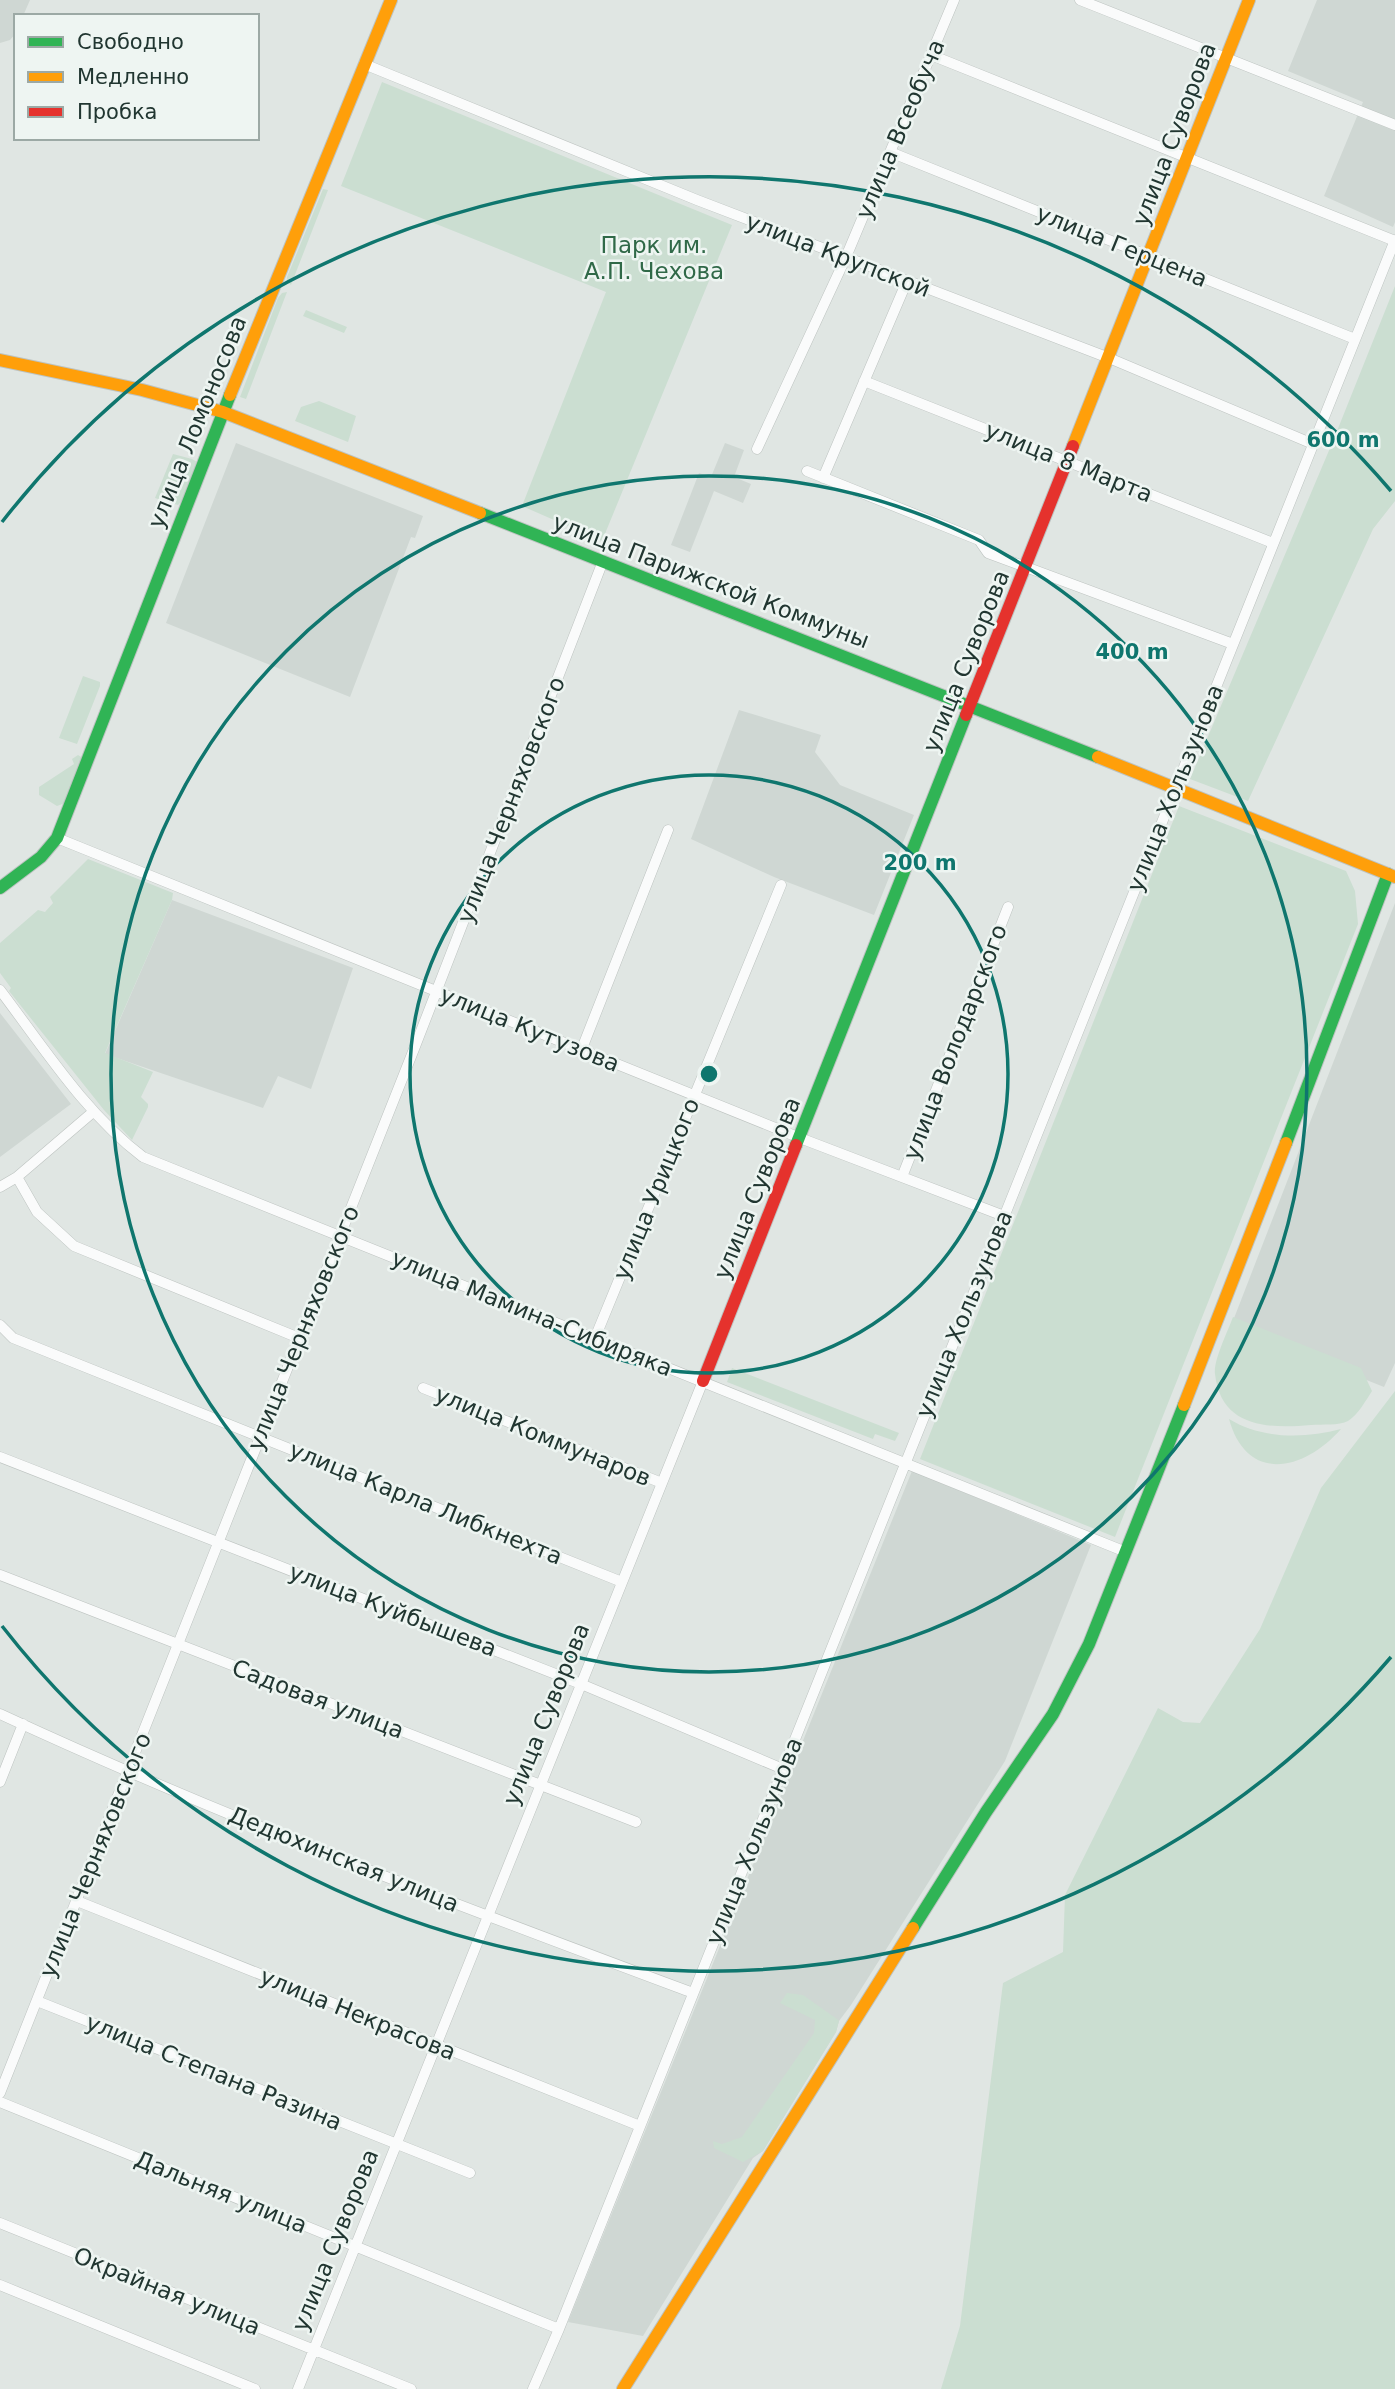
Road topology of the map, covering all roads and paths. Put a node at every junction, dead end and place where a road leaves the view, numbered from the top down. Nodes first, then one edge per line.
1 (391, 0) edge
2 (954, 0) edge
3 (1080, 0) edge
4 (1249, 0) edge
5 (931, 55) junction
6 (1227, 58) junction
7 (364, 64) junction
8 (1395, 125) edge
9 (890, 152) junction
10 (1187, 159) junction
11 (1395, 240) edge
12 (846, 257) junction
13 (1148, 258) junction
14 (906, 281) junction
15 (1355, 339) junction
16 (1109, 358) junction
17 (0, 360) edge
18 (864, 381) junction
19 (223, 412) junction
20 (1313, 444) junction
21 (757, 449) dead end
22 (1068, 462) junction
23 (807, 471) dead end
24 (823, 478) junction
25 (1273, 543) junction
26 (603, 561) junction
27 (1026, 567) junction
28 (1233, 644) junction
29 (971, 706) junction
30 (1175, 788) junction
31 (668, 830) dead end
32 (57, 838) junction
33 (1392, 875) edge
34 (5, 884) edge
35 (781, 885) dead end
36 (1008, 906) dead end
37 (0, 990) edge
38 (437, 990) junction
39 (581, 1051) junction
40 (694, 1096) junction
41 (93, 1112) junction
42 (800, 1139) junction
43 (17, 1177) junction
44 (902, 1177) junction
45 (0, 1187) edge
46 (1004, 1216) junction
47 (340, 1236) junction
48 (0, 1325) edge
49 (299, 1338) junction
50 (595, 1338) junction
51 (703, 1381) junction
52 (423, 1388) dead end
53 (259, 1436) junction
54 (0, 1457) edge
55 (905, 1462) junction
56 (662, 1483) junction
57 (218, 1542) junction
58 (1126, 1552) junction
59 (0, 1575) edge
60 (622, 1582) junction
61 (178, 1644) junction
62 (581, 1684) junction
63 (0, 1714) edge
64 (23, 1724) junction
65 (783, 1769) junction
66 (128, 1773) junction
67 (0, 1782) edge
68 (541, 1785) junction
69 (636, 1822) dead end
70 (77, 1901) junction
71 (488, 1916) junction
72 (693, 1993) junction
73 (37, 2001) junction
74 (436, 2045) junction
75 (0, 2093) edge
76 (0, 2102) edge
77 (640, 2126) junction
78 (397, 2144) junction
79 (470, 2173) dead end
80 (0, 2223) edge
81 (355, 2247) junction
82 (0, 2285) edge
83 (559, 2329) junction
84 (313, 2350) junction
85 (255, 2389) edge
86 (298, 2389) edge
87 (411, 2389) edge
88 (533, 2389) edge
89 (624, 2389) edge

1 - 7 main road, улица Ломоносова
2 - 5 street, улица Всеобуча
3 - 6 street
4 - 6 main road, улица Суворова
5 - 9 street, улица Всеобуча
5 - 10 street
6 - 8 street
6 - 10 main road, улица Суворова
7 - 12 street, улица Крупской
7 - 19 main road, улица Ломоносова
9 - 12 street, улица Всеобуча
9 - 13 street, улица Герцена
10 - 11 street
10 - 13 main road, улица Суворова
11 - 15 street, улица Хользунова
12 - 14 street, улица Крупской
12 - 21 street, улица Всеобуча
13 - 15 street, улица Герцена
13 - 16 main road, улица Суворова
14 - 16 street, улица Крупской
14 - 18 street
15 - 20 street, улица Хользунова
16 - 20 street, улица Крупской
16 - 22 main road, улица Суворова
17 - 19 main road, улица Парижской Коммуны
18 - 22 street, улица 8 Марта
18 - 24 street
19 - 26 main road, улица Парижской Коммуны
19 - 32 main road, улица Ломоносова
20 - 25 street, улица Хользунова
22 - 25 street, улица 8 Марта
22 - 27 main road, улица Суворова
23 - 24 street
24 - 27 street
25 - 28 street, улица Хользунова
26 - 29 main road, улица Парижской Коммуны
26 - 38 street, улица Черняховского
27 - 28 street
27 - 29 main road, улица Суворова
28 - 30 street, улица Хользунова
29 - 30 main road, улица Парижской Коммуны
29 - 42 main road, улица Суворова
30 - 33 main road, улица Парижской Коммуны
30 - 46 street, улица Хользунова
31 - 39 street
32 - 34 main road, улица Ломоносова
32 - 38 street, улица Кутузова
33 - 58 main road
35 - 40 street, улица Урицкого
36 - 44 street, улица Володарского
37 - 41 street, улица Мамина-Сибиряка
38 - 39 street, улица Кутузова
38 - 47 street, улица Черняховского
39 - 40 street, улица Кутузова
40 - 42 street, улица Кутузова
40 - 50 street, улица Урицкого
41 - 43 street
41 - 47 street, улица Мамина-Сибиряка
42 - 44 street, улица Кутузова
42 - 51 main road, улица Суворова
43 - 45 street
43 - 49 street
44 - 46 street, улица Кутузова
46 - 55 street, улица Хользунова
47 - 49 street, улица Черняховского
47 - 50 street, улица Мамина-Сибиряка
48 - 53 street, улица Карла Либкнехта
49 - 53 street, улица Черняховского
50 - 51 street, улица Мамина-Сибиряка
51 - 55 street, улица Мамина-Сибиряка
51 - 56 street, улица Суворова
52 - 56 street, улица Коммунаров
53 - 57 street, улица Черняховского
53 - 60 street, улица Карла Либкнехта
54 - 57 street, улица Куйбышева
55 - 58 street, улица Мамина-Сибиряка
55 - 65 street, улица Хользунова
56 - 60 street, улица Суворова
57 - 61 street, улица Черняховского
57 - 62 street, улица Куйбышева
58 - 89 main road
59 - 61 street, Садовая улица
60 - 62 street, улица Суворова
61 - 66 street, улица Черняховского
61 - 68 street, Садовая улица
62 - 65 street, улица Куйбышева
62 - 68 street, улица Суворова
63 - 64 street, Дедюхинская улица
64 - 66 street, Дедюхинская улица
64 - 67 street
65 - 72 street, улица Хользунова
66 - 70 street, улица Черняховского
66 - 71 street, Дедюхинская улица
68 - 69 street, Садовая улица
68 - 71 street, улица Суворова
70 - 73 street, улица Черняховского
70 - 74 street, улица Некрасова
71 - 72 street, Дедюхинская улица
71 - 74 street, улица Суворова
72 - 77 street, улица Хользунова
73 - 75 street, улица Черняховского
73 - 78 street, улица Степана Разина
74 - 77 street, улица Некрасова
74 - 78 street, улица Суворова
76 - 81 street, Дальняя улица
77 - 83 street, улица Хользунова
78 - 79 street, улица Степана Разина
78 - 81 street, улица Суворова
80 - 84 street, Окрайная улица
81 - 83 street, Дальняя улица
81 - 84 street, улица Суворова
82 - 85 street
83 - 88 street, улица Хользунова
84 - 86 street, улица Суворова
84 - 87 street, Окрайная улица

